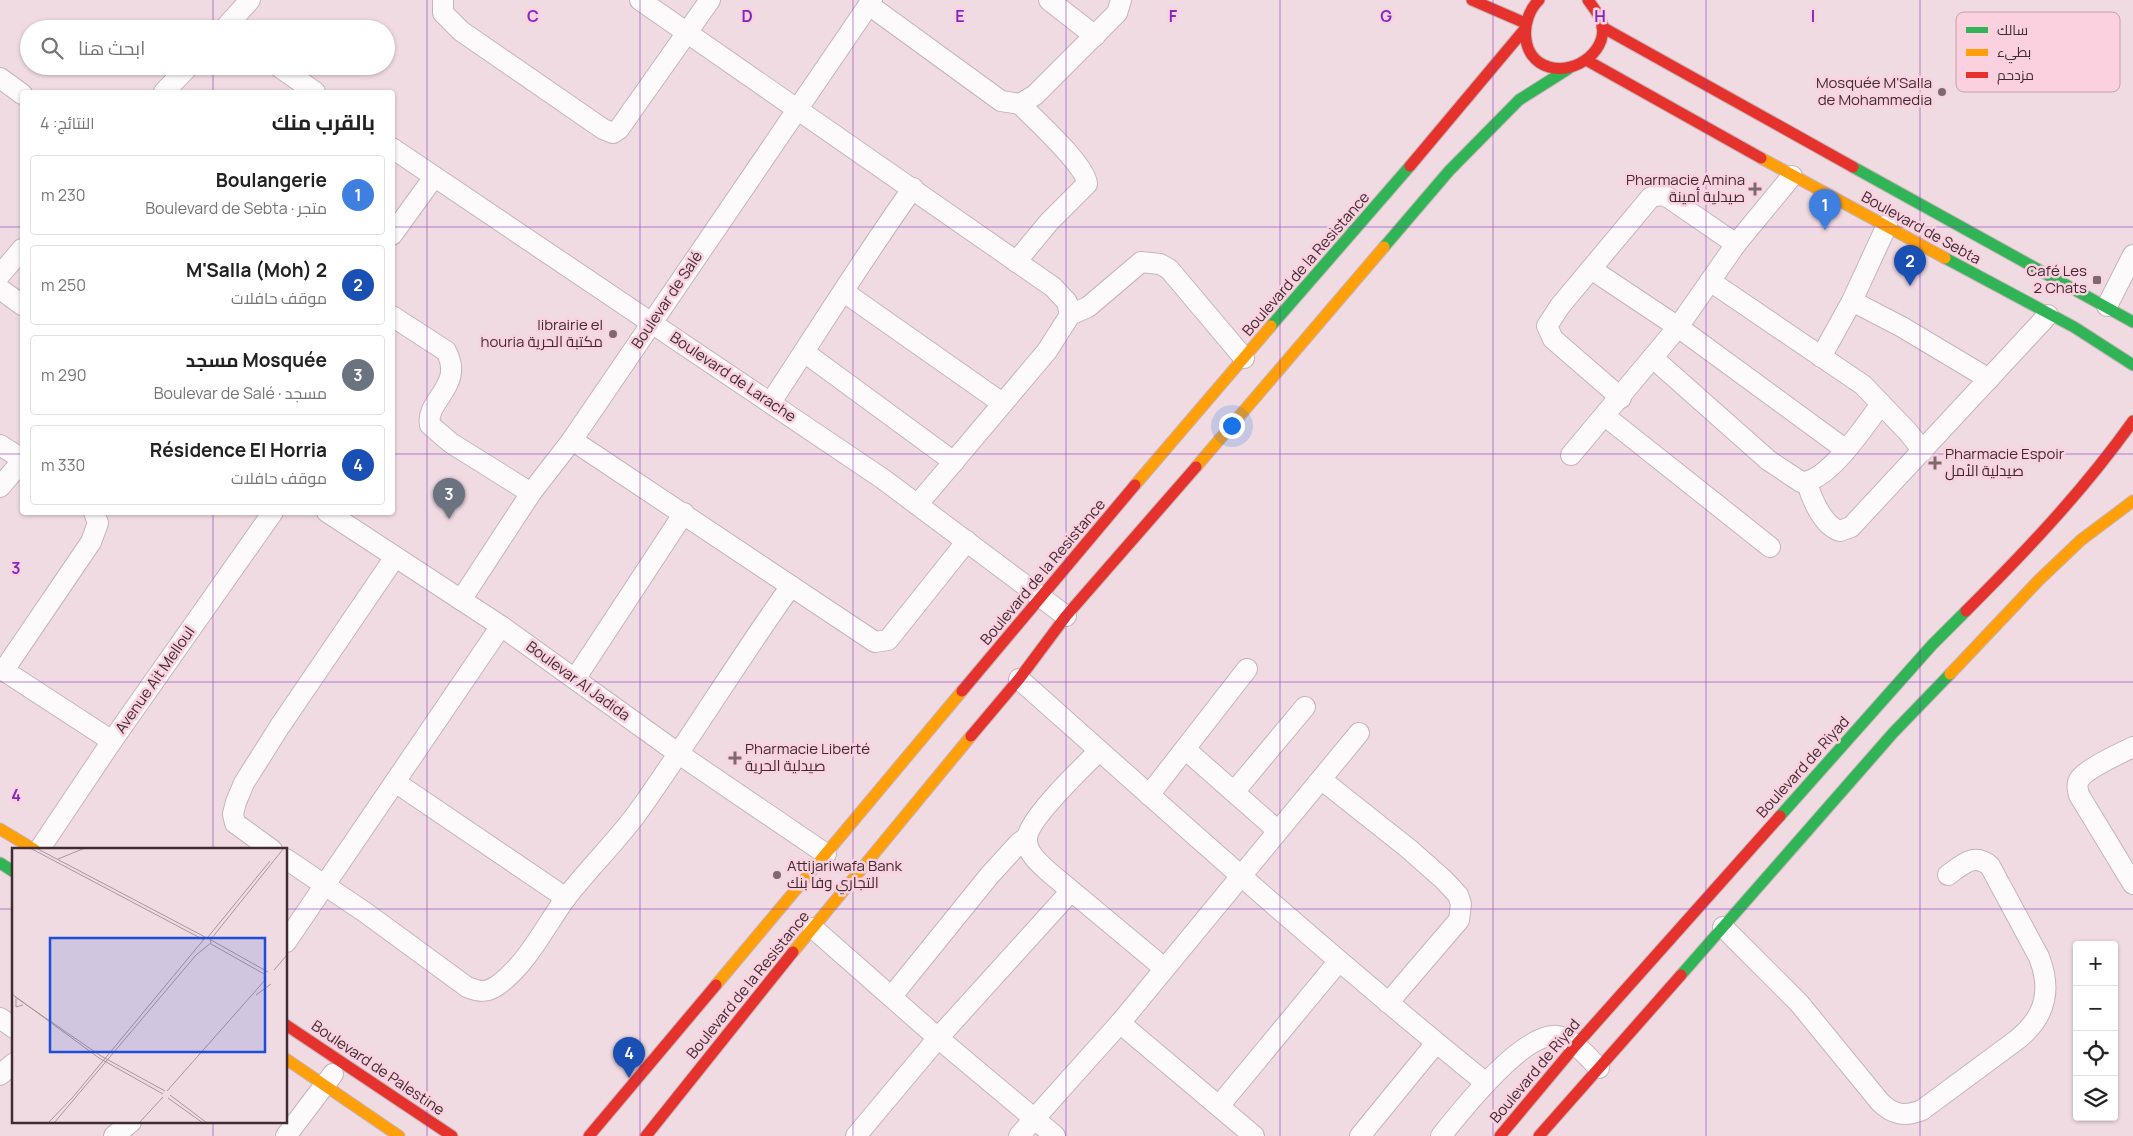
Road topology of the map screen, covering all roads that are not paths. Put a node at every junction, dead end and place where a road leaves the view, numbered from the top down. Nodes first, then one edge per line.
1 (250, 0) edge
2 (443, 0) edge
3 (640, 0) edge
4 (710, 0) edge
5 (1049, 0) edge
6 (1121, 0) edge
7 (1472, 0) edge
8 (1538, 0) edge
9 (1588, 0) edge
10 (870, 2) edge
11 (1608, 6) dead end
12 (232, 20) edge
13 (1601, 22) junction
14 (1524, 27) junction
15 (688, 33) junction
16 (1095, 36) junction
17 (1588, 61) junction
18 (1568, 69) junction
19 (180, 75) edge
20 (291, 75) edge
21 (0, 78) edge
22 (166, 90) edge
23 (312, 90) edge
24 (20, 93) edge
25 (1020, 104) junction
26 (796, 109) junction
27 (395, 150) edge
28 (1792, 176) junction
29 (434, 177) junction
30 (912, 188) junction
31 (1887, 225) junction
32 (395, 231) edge
33 (1736, 244) junction
34 (20, 251) edge
35 (2133, 255) edge
36 (1016, 262) junction
37 (1591, 269) junction
38 (0, 275) edge
39 (1710, 281) junction
40 (0, 289) edge
41 (844, 292) junction
42 (1852, 301) junction
43 (20, 304) edge
44 (2107, 306) junction
45 (1070, 315) junction
46 (2048, 315) junction
47 (395, 318) edge
48 (2133, 322) edge
49 (652, 324) junction
50 (1678, 327) junction
51 (804, 352) junction
52 (1821, 357) junction
53 (1244, 358) junction
54 (1653, 358) junction
55 (2133, 365) edge
56 (1989, 378) junction
57 (1620, 398) junction
58 (771, 402) junction
59 (1002, 403) junction
60 (1882, 404) junction
61 (1605, 416) junction
62 (2133, 421) edge
63 (572, 440) junction
64 (0, 445) edge
65 (1846, 450) junction
66 (1923, 452) junction
67 (1572, 455) dead end
68 (20, 459) edge
69 (20, 462) edge
70 (954, 462) junction
71 (1807, 482) junction
72 (0, 486) edge
73 (531, 493) junction
74 (2133, 501) edge
75 (918, 504) junction
76 (684, 513) junction
77 (95, 515) edge
78 (271, 515) edge
79 (332, 515) edge
80 (967, 541) junction
81 (1770, 546) dead end
82 (395, 557) junction
83 (790, 586) junction
84 (1042, 598) junction
85 (461, 600) junction
86 (1066, 616) junction
87 (501, 626) junction
88 (2, 669) edge
89 (1247, 669) dead end
90 (575, 679) junction
91 (1018, 679) junction
92 (1305, 707) dead end
93 (1359, 733) dead end
94 (112, 741) junction
95 (2133, 747) edge
96 (1185, 749) junction
97 (1099, 751) junction
98 (679, 754) junction
99 (1322, 780) junction
100 (395, 782) junction
101 (1234, 792) junction
102 (1149, 795) junction
103 (0, 829) edge
104 (1277, 830) junction
105 (1027, 838) junction
106 (31, 848) edge
107 (41, 848) edge
108 (269, 848) edge
109 (826, 854) junction
110 (288, 860) edge
111 (0, 863) edge
112 (12, 871) edge
113 (1948, 875) dead end
114 (1240, 876) junction
115 (324, 884) junction
116 (2133, 884) edge
117 (1071, 891) junction
118 (566, 898) junction
119 (1723, 927) junction
120 (812, 928) junction
121 (288, 939) edge
122 (1339, 961) junction
123 (1164, 968) junction
124 (892, 996) junction
125 (1388, 1003) junction
126 (0, 1018) edge
127 (1120, 1023) junction
128 (288, 1026) edge
129 (12, 1027) edge
130 (938, 1038) junction
131 (1436, 1043) junction
132 (1576, 1045) junction
133 (288, 1060) edge
134 (342, 1062) junction
135 (12, 1065) edge
136 (1598, 1068) junction
137 (0, 1075) edge
138 (1486, 1083) junction
139 (325, 1084) junction
140 (1220, 1106) junction
141 (1034, 1118) junction
142 (129, 1124) edge
143 (114, 1136) edge
144 (286, 1136) edge
145 (400, 1136) edge
146 (452, 1136) edge
147 (589, 1136) edge
148 (646, 1136) edge
149 (856, 1136) edge
150 (1019, 1136) edge
151 (1055, 1136) edge
152 (1254, 1136) edge
153 (1360, 1136) edge
154 (1441, 1136) edge
155 (1500, 1136) edge
156 (1539, 1136) edge

1 - 12 street
2 - 15 street
3 - 15 street
4 - 15 street
5 - 16 street
6 - 16 street
7 - 14 main road
8 - 14 main road, Boulevard de la Resistance
9 - 13 main road
10 - 25 street
10 - 26 street, Boulevar de Salé
11 - 13 main road
13 - 17 main road
13 - 44 main road, Boulevard de Sebta
14 - 18 main road
14 - 53 main road, Boulevard de la Resistance
15 - 26 street
16 - 25 street
17 - 18 main road, Boulevard de la Resistance
17 - 28 main road, Boulevard de Sebta
18 - 86 main road, Boulevard de la Resistance
19 - 22 street
20 - 23 street
21 - 24 street
25 - 36 street
26 - 30 street
26 - 49 street, Boulevar de Salé
27 - 29 street, Boulevard de Larache
28 - 31 main road, Boulevard de Sebta
28 - 33 street
29 - 32 street
29 - 49 street, Boulevard de Larache
30 - 36 street
30 - 41 street
31 - 42 street
31 - 46 main road, Boulevard de Sebta
33 - 37 street
33 - 39 street
34 - 38 street
35 - 44 street
36 - 45 street
37 - 50 street
37 - 57 street
39 - 50 street
39 - 52 street
40 - 43 street
41 - 51 street
41 - 59 street
42 - 52 street
42 - 56 street
44 - 48 main road, Boulevard de Sebta
45 - 53 street
45 - 59 street
46 - 55 main road, Boulevard de Sebta
46 - 56 street
47 - 73 street
49 - 58 street, Boulevard de Larache
49 - 63 street, Boulevar de Salé
50 - 54 street
50 - 65 street
51 - 58 street
51 - 70 street
52 - 60 street
53 - 84 main road, Boulevard de la Resistance
54 - 57 street
54 - 71 street
56 - 66 street
57 - 61 street
58 - 75 street, Boulevard de Larache
59 - 70 street
60 - 65 street
60 - 66 street
61 - 67 street
61 - 81 street
62 - 132 main road, Boulevard de Riyad
63 - 73 street, Boulevar de Salé
63 - 76 street
64 - 68 street
65 - 71 street
66 - 71 street
69 - 72 street
70 - 75 street
73 - 85 street, Boulevar de Salé
74 - 119 main road
75 - 80 street, Boulevard de Larache
76 - 83 street
76 - 90 street
77 - 88 street
78 - 94 street, Avenue Ait Melloul
79 - 82 street, Boulevar Al Jadida
80 - 83 street
80 - 84 street, Boulevard de Larache
82 - 85 street, Boulevar Al Jadida
82 - 108 street
83 - 98 street
84 - 86 street, Boulevard de Larache
84 - 109 main road, Boulevard de la Resistance
85 - 87 street, Boulevar Al Jadida
86 - 91 main road, Boulevard de la Resistance
87 - 90 street, Boulevar Al Jadida
87 - 100 street
88 - 94 street
89 - 96 street
90 - 98 street, Boulevar Al Jadida
91 - 97 street
91 - 120 main road, Boulevard de la Resistance
92 - 101 street
93 - 99 street
94 - 107 street, Avenue Ait Melloul
95 - 116 street
96 - 101 street
96 - 102 street
97 - 102 street
97 - 105 street
98 - 109 street, Boulevar Al Jadida
98 - 118 street
99 - 104 street
99 - 125 street
100 - 115 street
100 - 118 street
101 - 104 street
102 - 114 street
103 - 106 main road
104 - 114 street
105 - 117 street
105 - 124 street
109 - 147 main road, Boulevard de la Resistance
110 - 115 street
111 - 112 main road
113 - 119 street
114 - 122 street
114 - 123 street
115 - 118 street
115 - 121 street
117 - 123 street
117 - 130 street
119 - 136 main road
120 - 124 street
120 - 148 main road, Boulevard de la Resistance
122 - 125 street
122 - 140 street
123 - 127 street
124 - 130 street
125 - 131 street
126 - 129 street
127 - 140 street
127 - 141 street
128 - 134 main road, Boulevard de Palestine
130 - 141 street
130 - 149 street
131 - 138 street
131 - 153 street
132 - 136 street
132 - 138 street
132 - 155 main road, Boulevard de Riyad
133 - 139 main road
134 - 139 street
134 - 146 main road, Boulevard de Palestine
135 - 137 street
136 - 156 main road
138 - 154 street
139 - 144 street
139 - 145 main road
140 - 152 street
141 - 150 street
141 - 151 street
142 - 143 street

